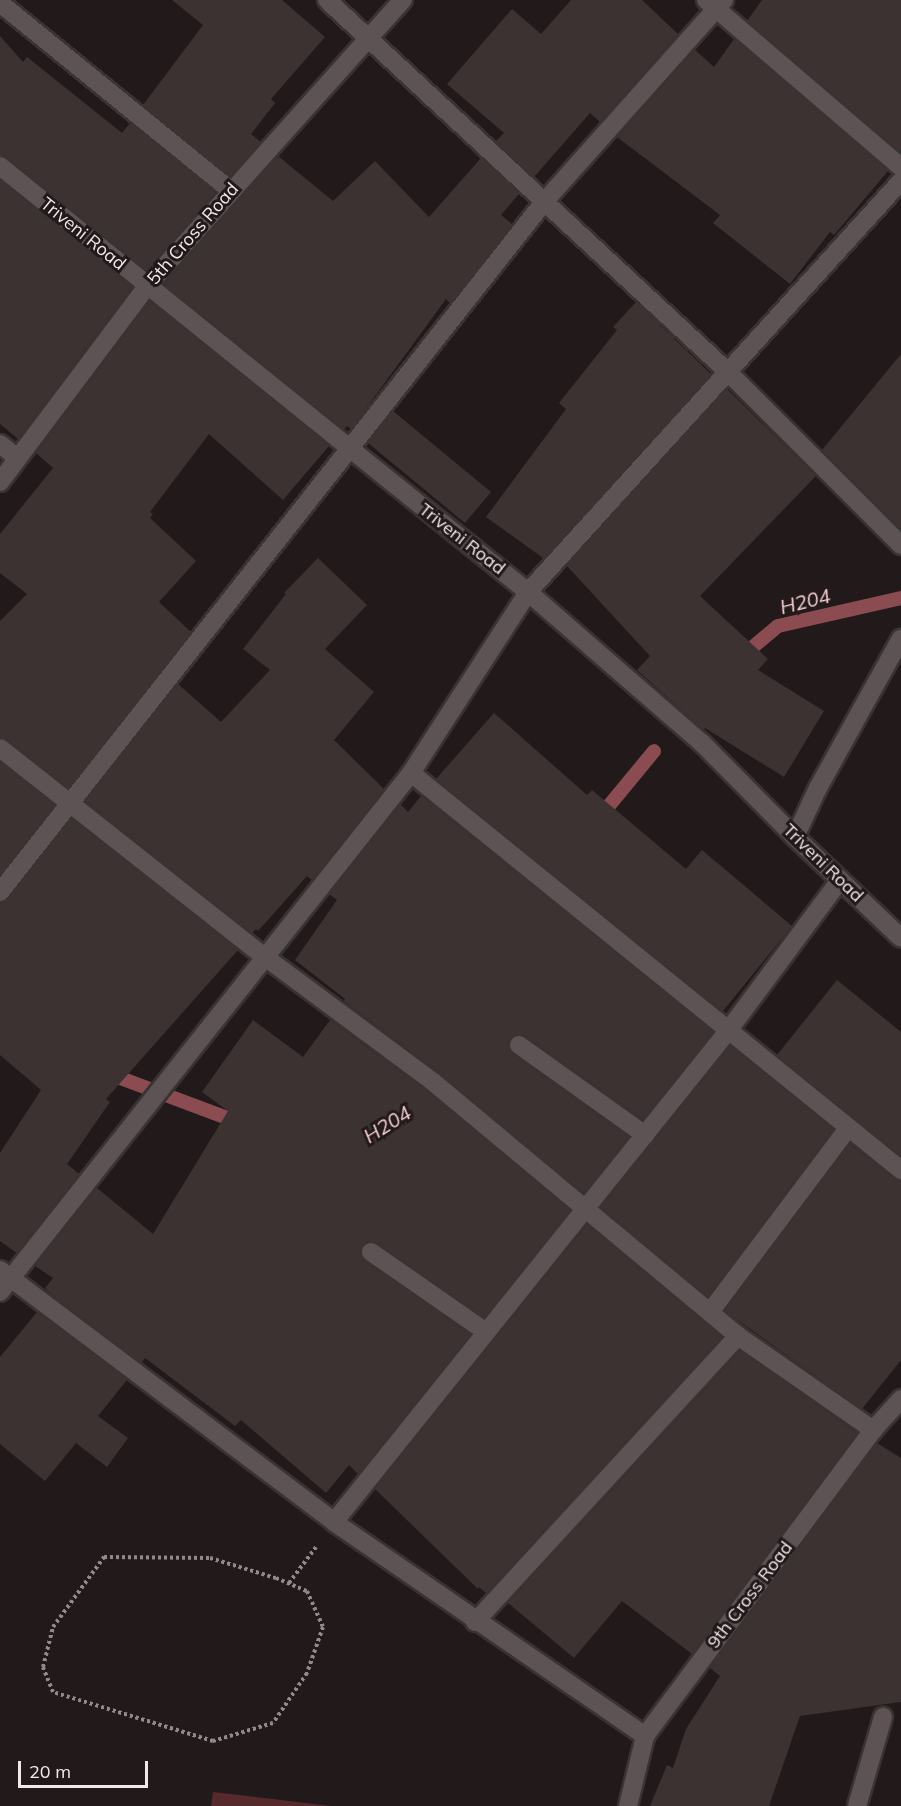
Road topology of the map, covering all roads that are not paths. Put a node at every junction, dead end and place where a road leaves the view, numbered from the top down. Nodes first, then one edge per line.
1 (327, 0) edge
2 (403, 0) edge
3 (0, 3) edge
4 (716, 3) edge
5 (368, 38) junction
6 (0, 166) edge
7 (901, 167) edge
8 (901, 181) edge
9 (231, 191) junction
10 (544, 202) junction
11 (147, 286) junction
12 (729, 372) junction
13 (0, 444) edge
14 (347, 449) junction
15 (18, 458) junction
16 (0, 482) edge
17 (901, 544) edge
18 (528, 592) junction
19 (901, 638) edge
20 (0, 748) edge
21 (411, 773) junction
22 (70, 803) junction
23 (795, 837) junction
24 (840, 880) junction
25 (0, 892) edge
26 (901, 938) edge
27 (265, 957) junction
28 (728, 1031) junction
29 (519, 1045) dead end
30 (848, 1128) junction
31 (645, 1135) junction
32 (901, 1170) edge
33 (585, 1209) junction
34 (371, 1252) dead end
35 (4, 1280) edge
36 (710, 1312) junction
37 (486, 1332) junction
38 (738, 1336) junction
39 (901, 1399) edge
40 (873, 1430) junction
41 (334, 1522) junction
42 (476, 1622) junction
43 (883, 1717) dead end
44 (645, 1736) junction
45 (628, 1806) edge
46 (857, 1806) edge

1 - 5 street
2 - 5 street, 5th Cross Road
3 - 9 street
4 - 7 street
4 - 10 street
5 - 9 street, 5th Cross Road
5 - 10 street
6 - 11 street, Triveni Road
8 - 12 street
9 - 11 street, 5th Cross Road
10 - 12 street
10 - 14 street
11 - 14 street, Triveni Road
11 - 15 street, 5th Cross Road
12 - 17 street
12 - 18 street
13 - 15 street
14 - 18 street, Triveni Road
14 - 22 street
15 - 16 street, 5th Cross Road
18 - 21 street
18 - 23 street, Triveni Road
19 - 23 street
20 - 22 street
21 - 27 street
21 - 28 street
22 - 25 street
22 - 27 street
23 - 24 street, Triveni Road
24 - 26 street, Triveni Road
24 - 28 street
27 - 33 street
27 - 35 street
28 - 30 street
28 - 31 street
29 - 31 street
30 - 32 street
30 - 36 street
31 - 33 street
33 - 36 street
33 - 37 street
34 - 37 street
35 - 41 street
36 - 38 street
37 - 41 street
38 - 40 street
38 - 42 street
39 - 40 street, 9th Cross Road
40 - 44 street, 9th Cross Road
41 - 42 street
42 - 44 street
43 - 46 street
44 - 45 street, 9th Cross Road

